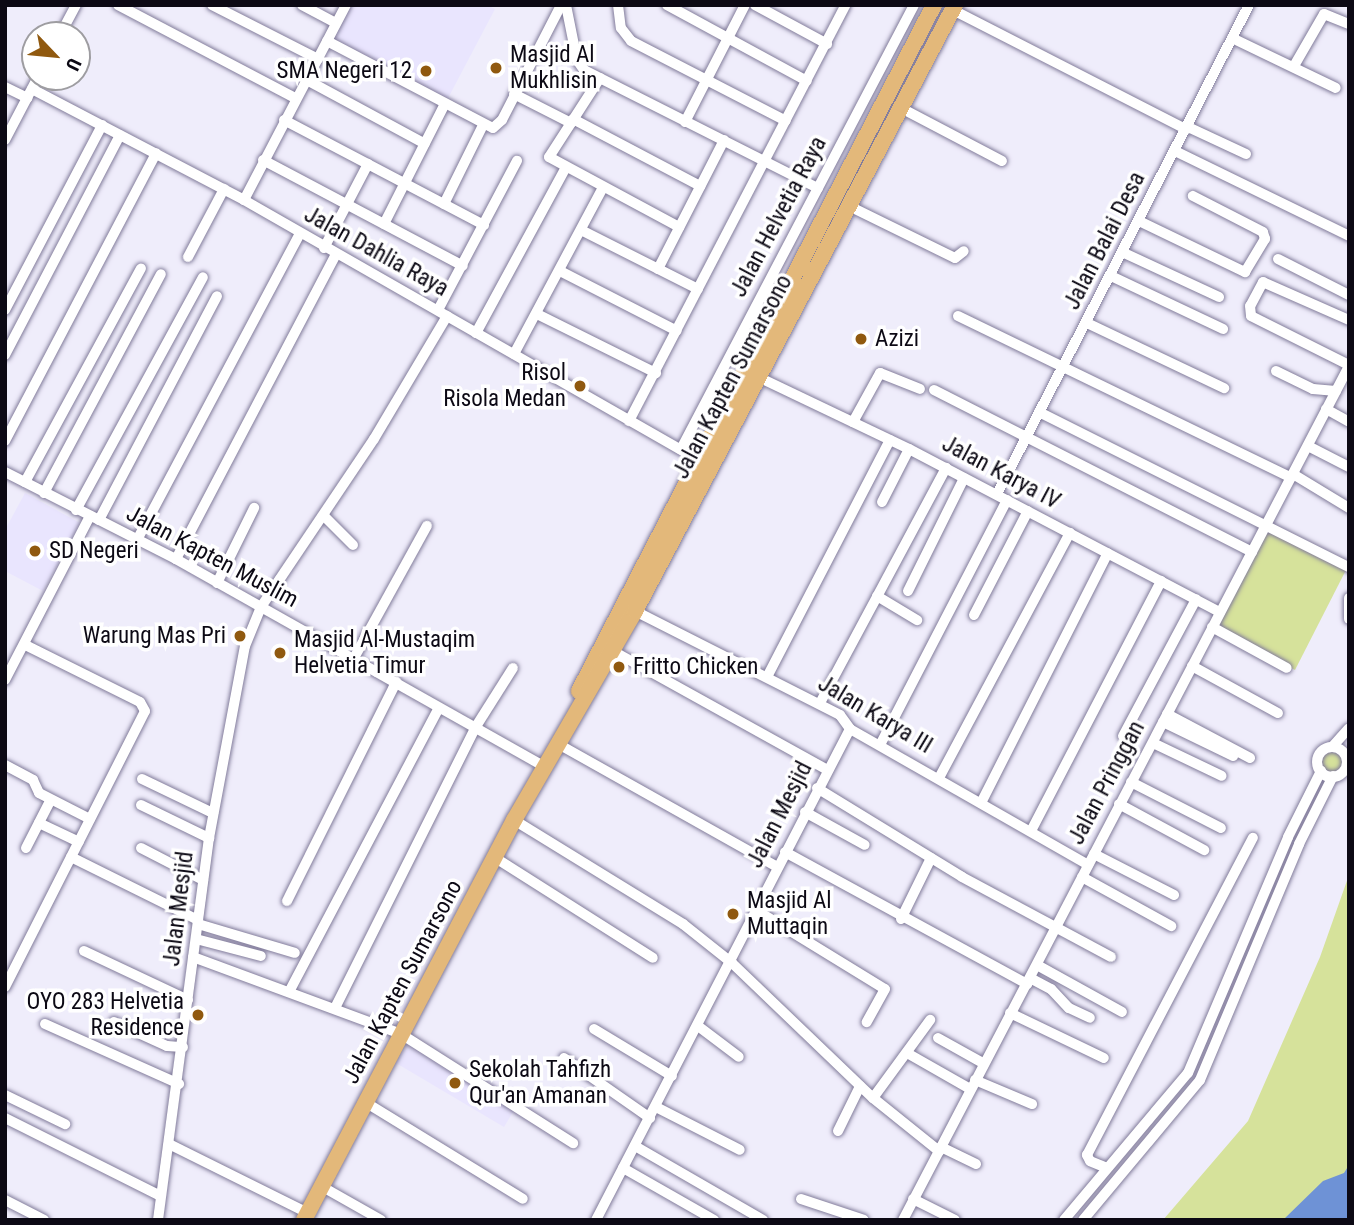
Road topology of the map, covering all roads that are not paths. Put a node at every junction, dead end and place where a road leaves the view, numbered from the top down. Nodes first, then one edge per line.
1 (76, 5) edge
2 (118, 5) edge
3 (212, 5) edge
4 (302, 5) edge
5 (346, 5) edge
6 (563, 5) edge
7 (618, 5) edge
8 (667, 5) edge
9 (745, 5) edge
10 (755, 5) edge
11 (846, 5) edge
12 (914, 5) edge
13 (934, 5) edge
14 (1249, 5) edge
15 (956, 9) edge
16 (138, 10) edge
17 (67, 21) edge
18 (336, 23) junction
19 (1349, 24) edge
20 (1232, 38) junction
21 (727, 39) junction
22 (327, 41) junction
23 (827, 44) junction
24 (318, 59) junction
25 (1294, 66) junction
26 (600, 78) junction
27 (305, 79) junction
28 (706, 80) junction
29 (807, 81) junction
30 (5, 87) edge
31 (1336, 88) dead end
32 (30, 93) junction
33 (514, 94) junction
34 (295, 99) junction
35 (445, 104) junction
36 (901, 108) junction
37 (284, 120) junction
38 (572, 121) junction
39 (786, 121) junction
40 (685, 122) junction
41 (102, 125) junction
42 (483, 125) junction
43 (1187, 128) junction
44 (120, 135) junction
45 (5, 140) edge
46 (724, 140) junction
47 (425, 144) junction
48 (1175, 150) junction
49 (156, 153) junction
50 (1246, 154) dead end
51 (263, 160) junction
52 (517, 161) dead end
53 (1002, 161) dead end
54 (765, 162) junction
55 (368, 164) junction
56 (565, 169) junction
57 (405, 183) junction
58 (700, 186) junction
59 (603, 187) junction
60 (818, 188) junction
61 (224, 189) junction
62 (1193, 195) dead end
63 (244, 200) junction
64 (347, 204) junction
65 (444, 204) junction
66 (849, 206) junction
67 (1139, 221) junction
68 (384, 224) junction
69 (484, 225) junction
70 (679, 227) junction
71 (581, 230) junction
72 (300, 234) junction
73 (1349, 236) edge
74 (324, 248) junction
75 (964, 251) dead end
76 (1122, 252) junction
77 (336, 254) junction
78 (188, 257) dead end
79 (1279, 259) dead end
80 (463, 266) junction
81 (141, 268) dead end
82 (658, 269) junction
83 (559, 271) junction
84 (161, 274) dead end
85 (1111, 276) junction
86 (203, 277) dead end
87 (698, 289) junction
88 (1349, 295) edge
89 (217, 296) dead end
90 (1219, 297) dead end
91 (5, 310) edge
92 (442, 313) junction
93 (537, 314) junction
94 (958, 316) dead end
95 (1349, 320) edge
96 (1087, 323) junction
97 (1223, 329) dead end
98 (677, 331) junction
99 (476, 333) junction
100 (514, 354) junction
101 (5, 355) edge
102 (1349, 366) edge
103 (1063, 368) junction
104 (1276, 371) dead end
105 (656, 373) junction
106 (758, 377) junction
107 (1346, 379) edge
108 (1224, 388) dead end
109 (920, 390) dead end
110 (934, 390) dead end
111 (1336, 391) junction
112 (1326, 409) junction
113 (1040, 412) junction
114 (628, 421) junction
115 (853, 422) junction
116 (1349, 422) edge
117 (1026, 437) junction
118 (890, 440) junction
119 (5, 442) edge
120 (1308, 446) junction
121 (681, 449) junction
122 (909, 449) junction
123 (697, 459) junction
124 (1349, 467) edge
125 (946, 468) junction
126 (5, 472) edge
127 (1292, 476) junction
128 (964, 478) junction
129 (25, 482) junction
130 (44, 493) junction
131 (1002, 497) junction
132 (882, 502) dead end
133 (254, 508) dead end
134 (1349, 508) edge
135 (76, 510) junction
136 (1028, 511) junction
137 (324, 516) junction
138 (94, 518) junction
139 (427, 526) dead end
140 (1265, 526) junction
141 (1070, 533) junction
142 (137, 540) junction
143 (353, 545) dead end
144 (1108, 552) junction
145 (1252, 552) junction
146 (176, 559) junction
147 (1349, 566) edge
148 (1161, 581) junction
149 (217, 583) junction
150 (908, 591) dead end
151 (877, 596) junction
152 (1349, 598) edge
153 (1196, 599) junction
154 (261, 607) junction
155 (635, 611) junction
156 (1220, 612) junction
157 (974, 615) dead end
158 (1348, 615) edge
159 (917, 620) dead end
160 (1212, 627) junction
161 (25, 645) junction
162 (613, 651) junction
163 (354, 658) junction
164 (1192, 666) junction
165 (513, 668) dead end
166 (1287, 668) dead end
167 (766, 677) junction
168 (5, 680) edge
169 (396, 682) junction
170 (820, 703) junction
171 (439, 708) junction
172 (1278, 713) dead end
173 (1165, 718) junction
174 (475, 728) junction
175 (1349, 728) edge
176 (850, 729) junction
177 (1123, 736) dead end
178 (1153, 743) junction
179 (560, 745) junction
180 (880, 745) junction
181 (1332, 747) junction
182 (1346, 750) edge
183 (1236, 758) dead end
184 (1250, 758) dead end
185 (5, 765) edge
186 (544, 766) junction
187 (826, 769) junction
188 (1321, 771) junction
189 (1347, 772) edge
190 (1222, 776) dead end
191 (1333, 776) junction
192 (939, 778) junction
193 (142, 779) dead end
194 (1131, 782) junction
195 (817, 788) junction
196 (49, 803) dead end
197 (981, 803) junction
198 (1119, 804) junction
199 (141, 805) dead end
200 (805, 812) junction
201 (213, 813) junction
202 (90, 819) junction
203 (514, 820) junction
204 (39, 823) junction
205 (1221, 828) dead end
206 (1031, 831) junction
207 (209, 838) junction
208 (1253, 838) dead end
209 (79, 842) junction
210 (865, 845) dead end
211 (26, 848) dead end
212 (141, 848) dead end
213 (1204, 850) dead end
214 (785, 852) junction
215 (1094, 854) junction
216 (71, 857) junction
217 (494, 857) junction
218 (930, 858) junction
219 (1088, 865) junction
220 (777, 867) junction
221 (1082, 877) junction
222 (203, 880) junction
223 (1174, 895) dead end
224 (287, 901) dead end
225 (756, 910) junction
226 (901, 919) junction
227 (198, 922) junction
228 (1171, 926) dead end
229 (1056, 927) junction
230 (238, 934) junction
231 (196, 939) junction
232 (233, 949) junction
233 (84, 951) dead end
234 (295, 953) dead end
235 (1239, 954) junction
236 (261, 956) dead end
237 (193, 957) junction
238 (1111, 957) dead end
239 (653, 958) dead end
240 (1251, 959) junction
241 (732, 963) junction
242 (1037, 965) junction
243 (1028, 981) junction
244 (5, 987) edge
245 (289, 992) junction
246 (188, 1000) junction
247 (335, 1009) junction
248 (1122, 1012) dead end
249 (1010, 1013) junction
250 (1090, 1018) dead end
251 (930, 1020) dead end
252 (114, 1022) dead end
253 (867, 1022) dead end
254 (45, 1024) dead end
255 (698, 1026) junction
256 (594, 1029) dead end
257 (401, 1034) junction
258 (938, 1038) dead end
259 (183, 1047) junction
260 (907, 1053) junction
261 (739, 1057) dead end
262 (564, 1058) dead end
263 (1104, 1058) dead end
264 (983, 1063) junction
265 (672, 1076) junction
266 (179, 1084) junction
267 (973, 1084) junction
268 (860, 1086) junction
269 (5, 1095) edge
270 (873, 1098) junction
271 (365, 1102) junction
272 (1032, 1104) dead end
273 (656, 1107) junction
274 (5, 1118) edge
275 (650, 1118) junction
276 (65, 1124) dead end
277 (1141, 1128) junction
278 (838, 1131) dead end
279 (1150, 1138) junction
280 (573, 1143) dead end
281 (169, 1144) junction
282 (635, 1146) junction
283 (940, 1149) junction
284 (740, 1150) dead end
285 (976, 1164) dead end
286 (623, 1168) junction
287 (1107, 1168) junction
288 (321, 1186) junction
289 (161, 1196) junction
290 (523, 1199) dead end
291 (801, 1199) dead end
292 (914, 1199) junction
293 (5, 1200) edge
294 (306, 1216) edge
295 (600, 1218) edge
296 (44, 1220) edge
297 (158, 1220) edge
298 (381, 1220) edge
299 (714, 1220) edge
300 (764, 1220) edge
301 (863, 1220) edge
302 (903, 1220) edge
303 (955, 1220) edge
304 (1064, 1220) edge
305 (1083, 1220) edge

1 - 17 street
2 - 16 street
3 - 24 street
4 - 18 street
5 - 18 street
6 - 26 street
6 - 33 street
7 - 28 street
8 - 21 street
9 - 21 street
10 - 23 street
11 - 23 street
12 - 60 street, Jalan Helvetia Raya
13 - 123 highway, Jalan Kapten Sumarsono
14 - 20 street, Jalan Balai Desa
15 - 36 highway, Jalan Kapten Sumarsono
15 - 43 street
16 - 34 street
18 - 22 street
19 - 25 street
20 - 25 street
20 - 43 street, Jalan Balai Desa
21 - 28 street
21 - 29 street
22 - 24 street
22 - 35 street
23 - 29 street
24 - 27 street
25 - 31 street
26 - 38 street
26 - 40 street
27 - 34 street
27 - 47 street
28 - 39 street
28 - 40 street
29 - 39 street
30 - 32 street, Jalan Dahlia Raya
32 - 41 street, Jalan Dahlia Raya
32 - 45 street
33 - 38 street
33 - 42 street
34 - 37 street
35 - 42 street
35 - 47 street
36 - 53 street
36 - 66 highway, Jalan Kapten Sumarsono
37 - 51 street
37 - 55 street
38 - 56 street
38 - 58 street
39 - 54 street
40 - 46 street
41 - 44 street, Jalan Dahlia Raya
41 - 91 street
42 - 65 street
43 - 48 street, Jalan Balai Desa
43 - 50 street
44 - 49 street, Jalan Dahlia Raya
44 - 101 street
46 - 54 street
46 - 58 street
47 - 57 street
48 - 67 street, Jalan Balai Desa
48 - 73 street
49 - 61 street, Jalan Dahlia Raya
49 - 119 street
51 - 63 street
51 - 64 street
52 - 69 street, Jalan Mesjid
54 - 60 street
54 - 87 street
55 - 57 street
55 - 64 street
56 - 59 street
56 - 99 street
57 - 65 street
57 - 68 street
58 - 70 street
59 - 70 street
59 - 71 street
60 - 121 street, Jalan Helvetia Raya
61 - 63 street, Jalan Dahlia Raya
61 - 78 street
62 - 67 street
63 - 72 street, Jalan Dahlia Raya
64 - 68 street
64 - 74 street
65 - 69 street
66 - 75 street
66 - 106 highway, Jalan Kapten Sumarsono
67 - 76 street, Jalan Balai Desa
68 - 80 street
69 - 80 street, Jalan Mesjid
70 - 82 street
71 - 82 street
71 - 83 street
72 - 74 street, Jalan Dahlia Raya
72 - 142 street
74 - 77 street, Jalan Dahlia Raya
76 - 85 street, Jalan Balai Desa
76 - 90 street
77 - 92 street, Jalan Dahlia Raya
77 - 146 street
79 - 88 street
80 - 92 street, Jalan Mesjid
81 - 129 street
82 - 87 street
83 - 93 street
83 - 98 street
84 - 130 street
85 - 96 street, Jalan Balai Desa
85 - 97 street
86 - 135 street
87 - 98 street
89 - 138 street
92 - 99 street, Jalan Dahlia Raya
92 - 137 street, Jalan Mesjid
93 - 100 street
93 - 105 street
94 - 103 street
95 - 102 street
96 - 103 street, Jalan Balai Desa
96 - 108 street
98 - 105 street
99 - 100 street, Jalan Dahlia Raya
100 - 114 street, Jalan Dahlia Raya
102 - 107 street, Jalan Pringgan
103 - 113 street, Jalan Balai Desa
103 - 127 street
104 - 111 street
105 - 114 street
106 - 115 street, Jalan Karya IV
106 - 155 highway, Jalan Kapten Sumarsono
107 - 111 street, Jalan Pringgan
109 - 115 street
110 - 117 street
111 - 112 street, Jalan Pringgan
112 - 116 street
112 - 120 street, Jalan Pringgan
113 - 117 street, Jalan Balai Desa
113 - 140 street
114 - 121 street, Jalan Dahlia Raya
115 - 118 street, Jalan Karya IV
117 - 131 street, Jalan Balai Desa
117 - 145 street
118 - 122 street, Jalan Karya IV
118 - 167 street
120 - 124 street
120 - 127 street, Jalan Pringgan
121 - 123 street, Jalan Dahlia Raya
122 - 125 street, Jalan Karya IV
122 - 132 street
123 - 186 highway, Jalan Kapten Sumarsono
125 - 128 street, Jalan Karya IV
125 - 151 street
126 - 129 street, Jalan Kapten Muslim
127 - 134 street
127 - 140 street, Jalan Pringgan
128 - 131 street, Jalan Karya IV
128 - 150 street
129 - 130 street, Jalan Kapten Muslim
130 - 135 street, Jalan Kapten Muslim
131 - 136 street, Jalan Karya IV
131 - 180 street, Jalan Balai Desa
133 - 149 street
135 - 138 street, Jalan Kapten Muslim
136 - 141 street, Jalan Karya IV
136 - 157 street
137 - 143 street
137 - 154 street, Jalan Mesjid
138 - 142 street, Jalan Kapten Muslim
138 - 161 street
139 - 163 street
140 - 145 street, Jalan Pringgan
140 - 147 street
141 - 144 street, Jalan Karya IV
141 - 192 street
142 - 146 street, Jalan Kapten Muslim
144 - 148 street, Jalan Karya IV
144 - 197 street
145 - 156 street, Jalan Pringgan
146 - 149 street, Jalan Kapten Muslim
148 - 153 street, Jalan Karya IV
148 - 206 street
149 - 154 street, Jalan Kapten Muslim
151 - 159 street
151 - 170 street
152 - 158 street
153 - 156 street, Jalan Karya IV
153 - 177 street
154 - 163 street, Jalan Kapten Muslim
154 - 201 street, Jalan Mesjid
155 - 162 highway, Jalan Kapten Sumarsono
155 - 167 street, Jalan Karya III
156 - 160 street, Jalan Pringgan
160 - 164 street, Jalan Pringgan
160 - 166 street
161 - 168 street
161 - 202 street
162 - 179 highway, Jalan Kapten Sumarsono
162 - 187 street
163 - 169 street, Jalan Kapten Muslim
164 - 172 street
164 - 173 street, Jalan Pringgan
165 - 174 street
167 - 170 street, Jalan Karya III
169 - 171 street, Jalan Kapten Muslim
169 - 224 street
170 - 176 street, Jalan Karya III
171 - 174 street, Jalan Kapten Muslim
171 - 245 street
173 - 178 street, Jalan Pringgan
173 - 183 street
173 - 184 street
174 - 186 street, Jalan Kapten Muslim
174 - 247 street
175 - 181 street
176 - 180 street, Jalan Karya III
176 - 187 street, Jalan Mesjid
178 - 190 street
178 - 194 street, Jalan Pringgan
179 - 186 highway, Jalan Kapten Sumarsono
179 - 220 street
180 - 192 street, Jalan Karya III
181 - 182 street
181 - 188 street
182 - 189 street
185 - 202 street
186 - 203 highway, Jalan Kapten Sumarsono
187 - 195 street, Jalan Mesjid
188 - 191 street
188 - 235 street
189 - 191 street
191 - 240 street
192 - 197 street, Jalan Karya III
193 - 201 street
194 - 198 street, Jalan Pringgan
194 - 205 street
195 - 200 street, Jalan Mesjid
195 - 218 street
196 - 204 street
197 - 206 street, Jalan Karya III
198 - 213 street
198 - 215 street, Jalan Pringgan
199 - 207 street
200 - 210 street
200 - 214 street, Jalan Mesjid
201 - 207 street, Jalan Mesjid
202 - 209 street
203 - 217 highway, Jalan Kapten Sumarsono
203 - 241 street
204 - 209 street
204 - 211 street
206 - 219 street, Jalan Karya III
207 - 222 street, Jalan Mesjid
208 - 287 street
209 - 216 street
212 - 222 street
214 - 220 street, Jalan Mesjid
214 - 226 street
215 - 219 street, Jalan Pringgan
215 - 223 street
216 - 227 street
216 - 244 street
217 - 239 street
217 - 257 highway, Jalan Kapten Sumarsono
218 - 226 street
218 - 229 street
219 - 221 street, Jalan Pringgan
220 - 225 street, Jalan Mesjid
221 - 228 street
221 - 229 street, Jalan Pringgan
222 - 227 street, Jalan Mesjid
225 - 241 street, Jalan Mesjid
225 - 253 street
226 - 243 street
227 - 230 street
227 - 231 street, Jalan Mesjid
229 - 238 street
229 - 242 street, Jalan Pringgan
230 - 232 street
230 - 234 street
231 - 232 street
231 - 237 street, Jalan Mesjid
232 - 236 street
233 - 246 street
235 - 240 street
235 - 277 street
237 - 245 street
237 - 246 street, Jalan Mesjid
240 - 279 street
241 - 255 street, Jalan Mesjid
241 - 268 street
242 - 243 street, Jalan Pringgan
242 - 248 street
243 - 249 street, Jalan Pringgan
243 - 250 street
245 - 247 street
246 - 259 street, Jalan Mesjid
247 - 257 street
249 - 263 street
249 - 264 street, Jalan Pringgan
251 - 260 street
252 - 259 street
254 - 266 street
255 - 261 street
255 - 265 street, Jalan Mesjid
256 - 265 street
257 - 271 highway, Jalan Kapten Sumarsono
257 - 280 street
258 - 264 street
259 - 266 street, Jalan Mesjid
260 - 267 street
260 - 270 street
262 - 275 street
264 - 267 street, Jalan Pringgan
265 - 273 street, Jalan Mesjid
266 - 281 street, Jalan Mesjid
267 - 272 street
267 - 283 street, Jalan Pringgan
268 - 270 street
268 - 278 street
269 - 276 street
270 - 283 street
271 - 288 highway, Jalan Kapten Sumarsono
271 - 290 street
273 - 275 street, Jalan Mesjid
273 - 284 street
274 - 289 street
275 - 282 street, Jalan Mesjid
277 - 279 street
277 - 287 street
279 - 305 street
281 - 289 street, Jalan Mesjid
281 - 294 street
282 - 286 street, Jalan Mesjid
282 - 300 street
283 - 285 street
283 - 292 street, Jalan Pringgan
286 - 295 street, Jalan Mesjid
286 - 299 street
287 - 304 street
288 - 294 highway, Jalan Kapten Sumarsono
288 - 298 street
289 - 297 street, Jalan Mesjid
291 - 301 street
292 - 302 street, Jalan Pringgan
292 - 303 street
293 - 296 street

